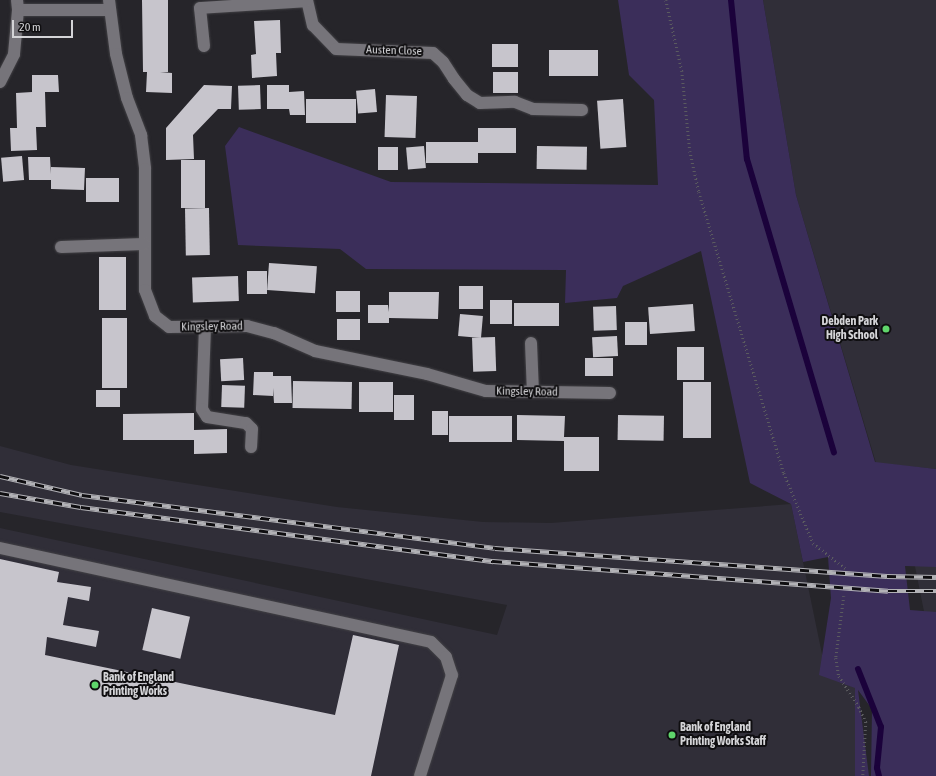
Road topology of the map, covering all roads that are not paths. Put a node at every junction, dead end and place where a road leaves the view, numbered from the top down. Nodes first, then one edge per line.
1 (307, 1) edge
2 (17, 5) edge
3 (109, 5) edge
4 (204, 46) dead end
5 (0, 82) edge
6 (582, 110) dead end
7 (144, 244) junction
8 (60, 247) dead end
9 (205, 327) junction
10 (531, 344) dead end
11 (533, 392) junction
12 (610, 393) dead end
13 (251, 447) dead end
14 (0, 548) edge
15 (420, 776) edge

1 - 4 street
1 - 6 street, Austen Close
2 - 3 street
2 - 5 street
3 - 7 street, Kingsley Road
7 - 8 street
7 - 9 street, Kingsley Road
9 - 11 street, Kingsley Road
9 - 13 street
10 - 11 street
11 - 12 street, Kingsley Road
14 - 15 street

